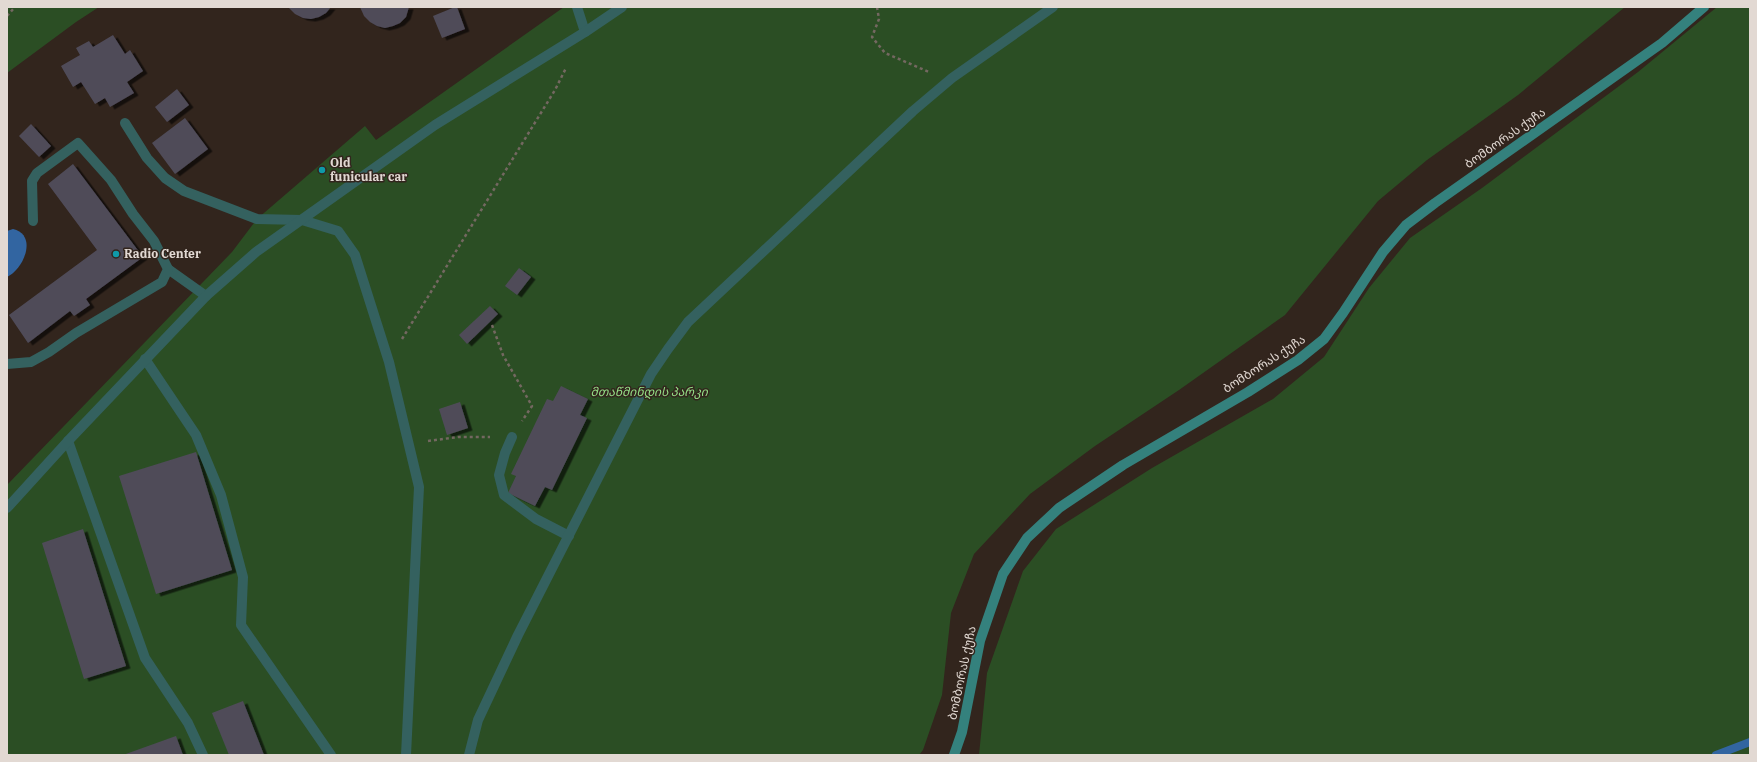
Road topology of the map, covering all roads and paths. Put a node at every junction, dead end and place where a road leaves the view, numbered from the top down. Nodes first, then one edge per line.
1 (15, 7) edge
2 (577, 7) edge
3 (622, 7) edge
4 (877, 7) edge
5 (1053, 7) edge
6 (1704, 7) edge
7 (7, 16) edge
8 (585, 32) junction
9 (568, 64) dead end
10 (952, 78) junction
11 (125, 123) dead end
12 (302, 220) junction
13 (33, 221) dead end
14 (168, 269) junction
15 (206, 296) junction
16 (492, 325) dead end
17 (145, 359) junction
18 (389, 362) junction
19 (7, 364) edge
20 (512, 437) junction
21 (68, 441) junction
22 (409, 444) junction
23 (7, 508) edge
24 (569, 536) junction
25 (203, 755) edge
26 (331, 755) edge
27 (406, 755) edge
28 (469, 755) edge
29 (954, 755) edge

1 - 7 path
2 - 8 lane
3 - 8 lane
4 - 10 path
5 - 10 lane
6 - 29 street, ბომბორას ქუჩა
8 - 12 lane
9 - 18 path
10 - 24 lane
11 - 12 lane
12 - 15 lane
12 - 18 lane
13 - 14 lane
14 - 15 lane
14 - 19 lane
15 - 17 lane
16 - 20 path
17 - 21 lane
17 - 26 lane
18 - 22 lane
20 - 22 path
20 - 24 lane
21 - 23 lane
21 - 25 lane
22 - 27 lane
24 - 28 lane

